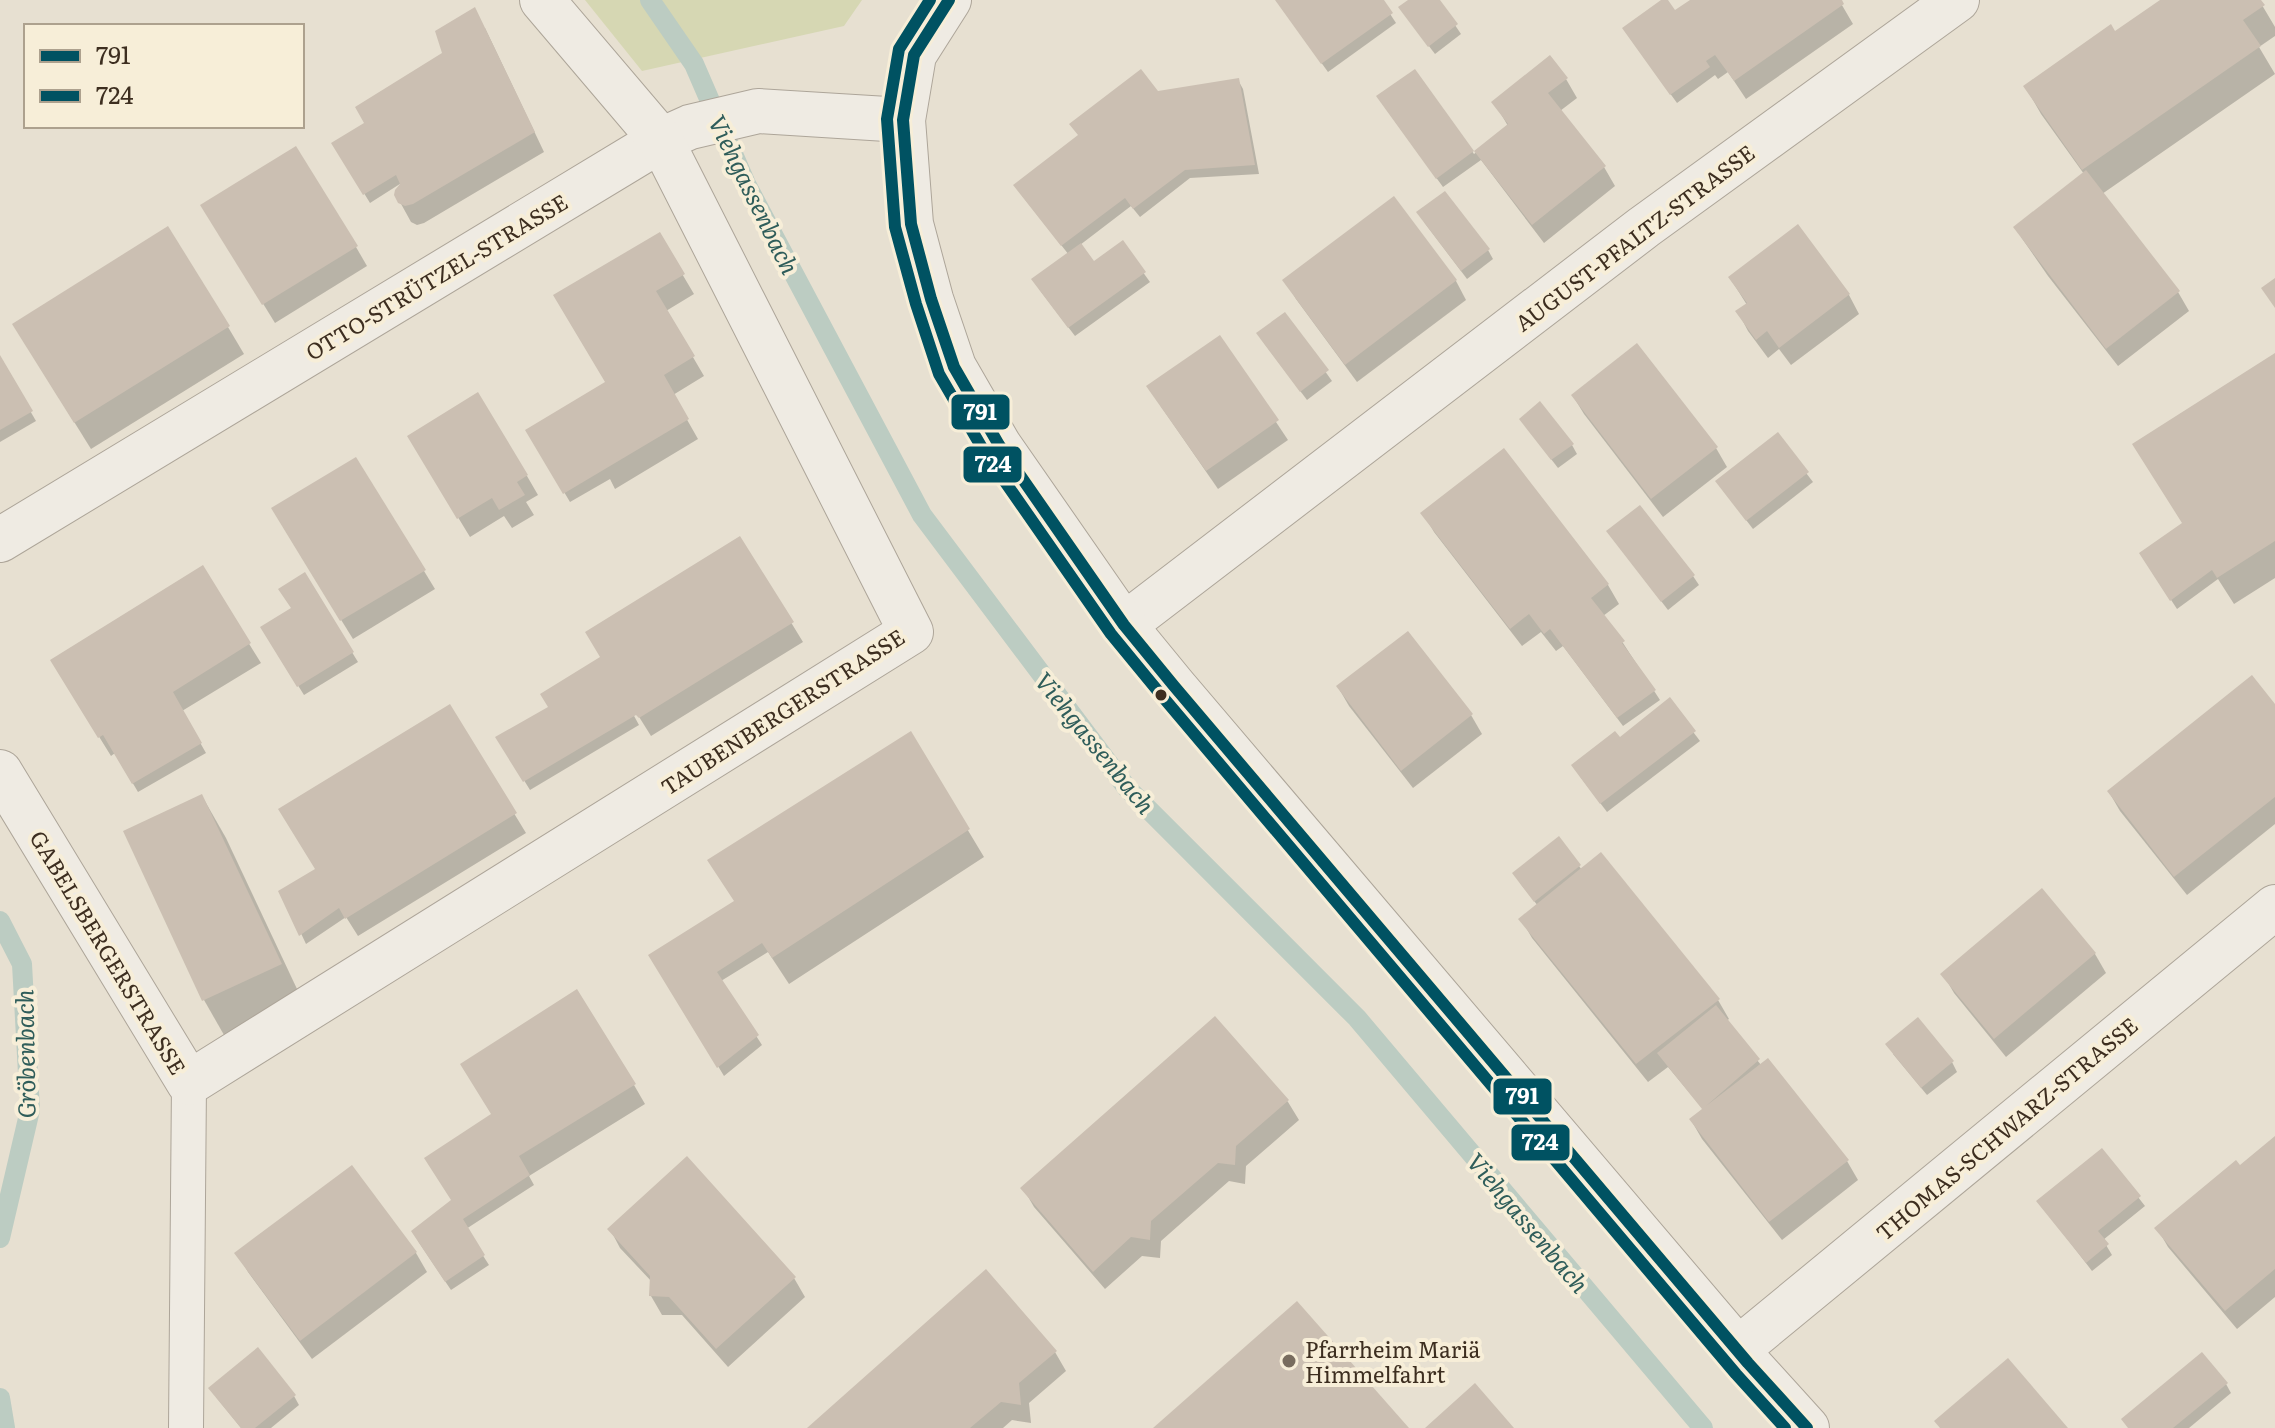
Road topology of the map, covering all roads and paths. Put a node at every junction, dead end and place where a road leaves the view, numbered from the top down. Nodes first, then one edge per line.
1 (542, 0) edge
2 (949, 0) edge
3 (1957, 0) edge
4 (903, 120) junction
5 (676, 134) junction
6 (0, 540) edge
7 (1124, 625) junction
8 (0, 772) edge
9 (2275, 907) edge
10 (189, 1083) junction
11 (1738, 1349) junction
12 (186, 1428) edge
13 (1807, 1428) edge

1 - 5 street
2 - 4 street
3 - 7 street, AUGUST-PFALTZ-STRASSE
4 - 5 street, OTTO-STRÜTZEL-STRASSE
4 - 7 street
5 - 6 street, OTTO-STRÜTZEL-STRASSE
5 - 10 street, TAUBENBERGERSTRASSE
7 - 11 street
8 - 10 street, GABELSBERGERSTRASSE
9 - 11 street, THOMAS-SCHWARZ-STRASSE
10 - 12 lane, GABELSBERGERSTRASSE
11 - 13 street

